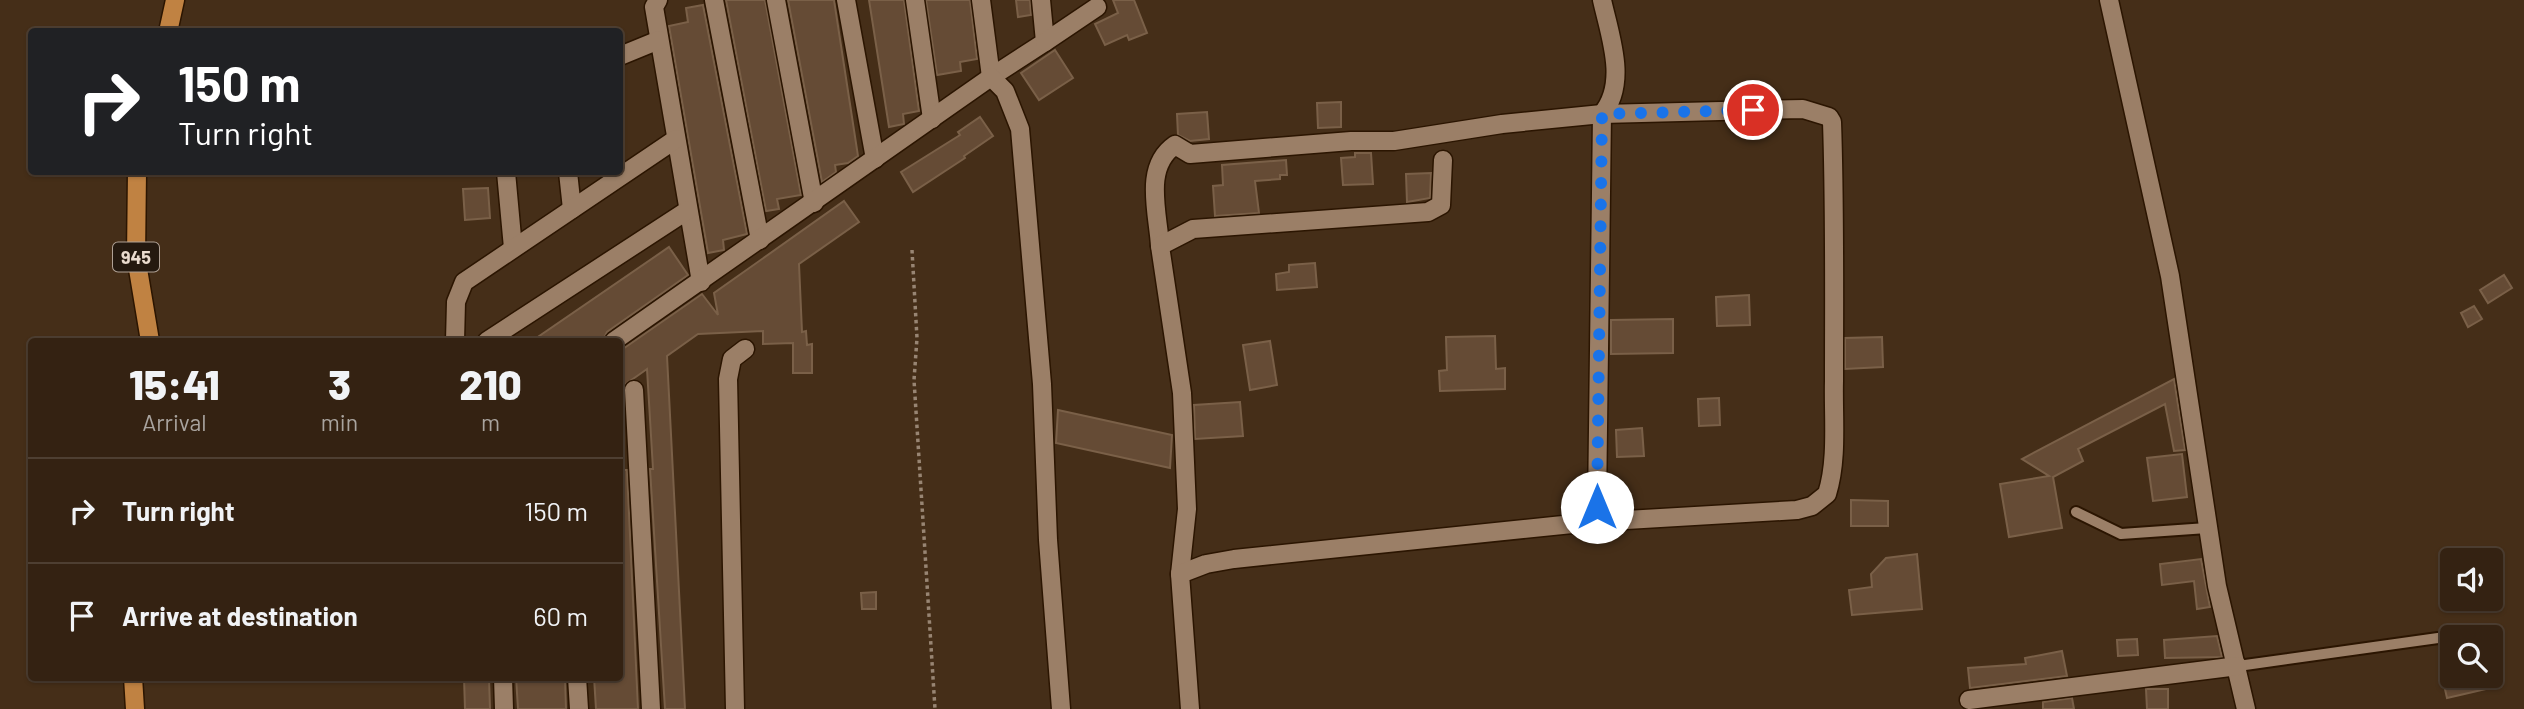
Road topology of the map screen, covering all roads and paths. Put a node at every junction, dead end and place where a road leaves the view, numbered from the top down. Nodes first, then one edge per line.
1 (175, 0) edge
2 (657, 0) edge
3 (714, 0) edge
4 (776, 0) edge
5 (846, 0) edge
6 (915, 0) edge
7 (981, 0) edge
8 (1041, 0) edge
9 (1602, 0) edge
10 (2109, 1) edge
11 (1097, 7) dead end
12 (169, 28) edge
13 (659, 40) junction
14 (1045, 42) junction
15 (623, 55) edge
16 (991, 77) junction
17 (1602, 114) junction
18 (932, 119) junction
19 (676, 139) junction
20 (875, 159) junction
21 (1443, 160) dead end
22 (138, 175) edge
23 (506, 175) edge
24 (568, 175) edge
25 (623, 175) edge
26 (623, 175) edge
27 (814, 203) junction
28 (572, 209) junction
29 (688, 210) junction
30 (760, 240) junction
31 (1160, 246) junction
32 (513, 248) junction
33 (912, 250) dead end
34 (701, 282) junction
35 (150, 338) edge
36 (455, 338) edge
37 (492, 338) edge
38 (618, 338) edge
39 (745, 349) dead end
40 (634, 390) dead end
41 (628, 447) edge
42 (2076, 512) dead end
43 (1592, 522) junction
44 (2207, 528) junction
45 (1180, 574) junction
46 (2438, 638) dead end
47 (2238, 666) junction
48 (133, 681) edge
49 (503, 681) edge
50 (577, 681) edge
51 (1969, 700) dead end
52 (135, 709) edge
53 (504, 709) edge
54 (579, 709) edge
55 (651, 709) edge
56 (735, 709) edge
57 (935, 709) edge
58 (1060, 709) edge
59 (1190, 709) edge
60 (2246, 709) edge

1 - 12 main road
2 - 13 street
3 - 30 street
4 - 27 street
5 - 20 street
6 - 18 street
7 - 16 street
8 - 14 street
9 - 17 street
10 - 44 street
11 - 14 street
13 - 15 street
13 - 19 street
14 - 16 street
16 - 18 street
16 - 58 street
17 - 31 street
17 - 43 street
17 - 43 street
18 - 20 street
19 - 25 street
19 - 29 street
20 - 27 street
21 - 31 street
22 - 35 main road, 945
23 - 32 street
24 - 28 street
26 - 28 street
27 - 30 street
28 - 32 street
29 - 34 street
29 - 37 street
30 - 34 street
31 - 45 street
32 - 36 street
33 - 57 path
34 - 38 street
39 - 56 street
40 - 41 street
41 - 55 street
42 - 44 lane
43 - 45 street
44 - 47 street
45 - 59 street
46 - 47 lane
47 - 51 street
47 - 60 street
48 - 52 main road
49 - 53 street
50 - 54 street

